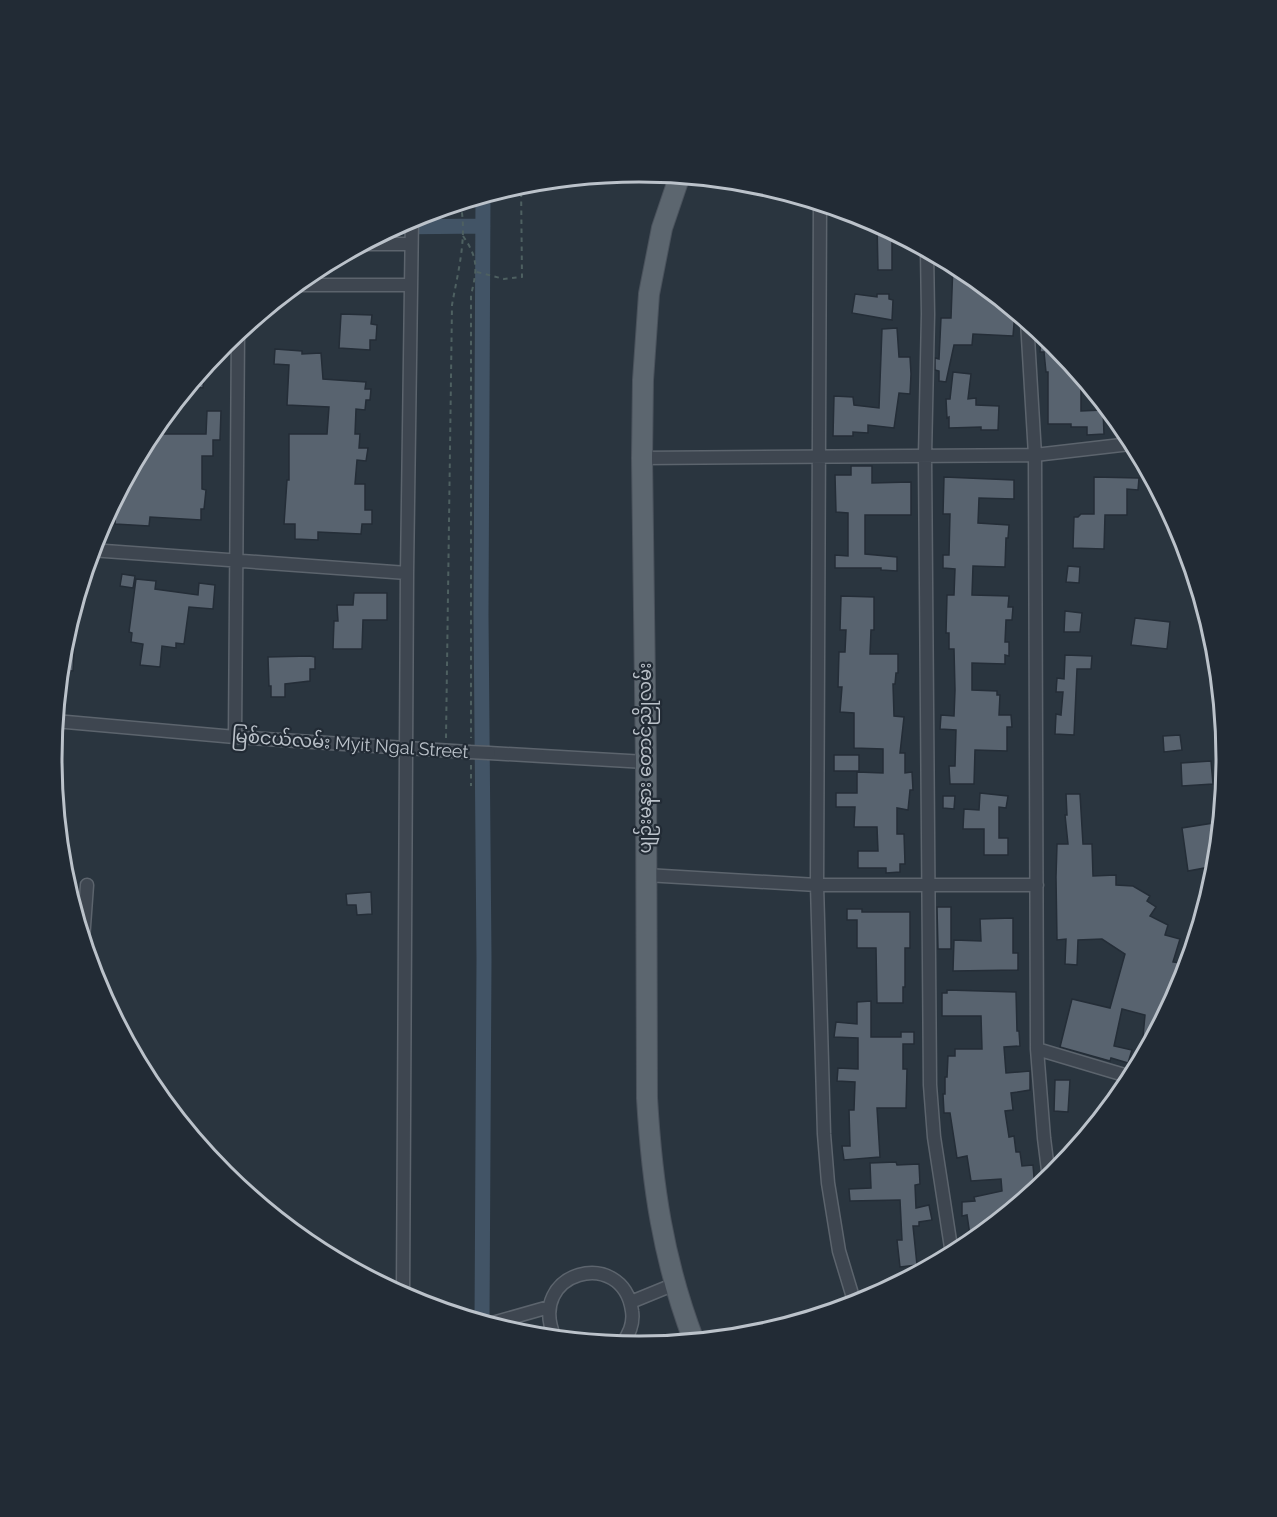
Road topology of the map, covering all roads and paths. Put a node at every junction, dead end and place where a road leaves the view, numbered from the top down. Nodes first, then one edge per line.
1 (677, 183) edge
2 (521, 194) edge
3 (462, 209) edge
4 (820, 211) edge
5 (412, 228) edge
6 (464, 236) junction
7 (412, 239) junction
8 (381, 242) edge
9 (927, 259) edge
10 (477, 272) junction
11 (310, 285) edge
12 (410, 285) junction
13 (1028, 333) edge
14 (238, 343) edge
15 (1123, 445) edge
16 (1035, 455) junction
17 (925, 456) junction
18 (642, 458) junction
19 (820, 458) junction
20 (100, 551) edge
21 (237, 560) junction
22 (407, 573) junction
23 (63, 722) edge
24 (235, 737) junction
25 (406, 749) junction
26 (446, 751) junction
27 (470, 754) junction
28 (646, 762) junction
29 (471, 786) dead end
30 (646, 874) junction
31 (87, 885) dead end
32 (817, 885) junction
33 (1037, 885) junction
34 (928, 886) junction
35 (84, 918) edge
36 (1037, 1049) junction
37 (1121, 1074) edge
38 (1048, 1166) edge
39 (950, 1243) edge
40 (675, 1284) junction
41 (403, 1285) edge
42 (852, 1295) edge
43 (631, 1302) junction
44 (549, 1306) junction
45 (504, 1319) edge
46 (551, 1329) edge
47 (690, 1333) edge
48 (626, 1335) edge

1 - 18 main road, ပျဉ်းမနား တောင်ညိုလမ်း
2 - 10 path
3 - 6 path
4 - 19 street
5 - 7 street
6 - 10 path
6 - 26 path
7 - 8 street
7 - 12 street
9 - 17 street
10 - 27 path
11 - 12 street
12 - 22 street
13 - 16 street
14 - 21 street
15 - 16 street
16 - 17 street
16 - 33 street
17 - 19 street
17 - 34 street
18 - 19 street
18 - 28 main road, ပျဉ်းမနား တောင်ညိုလမ်း
19 - 32 street
20 - 21 street
21 - 22 street
21 - 24 street
22 - 25 street
23 - 24 street, မြစ်ငယ်လမ်း Myit Ngal Street
24 - 25 street, မြစ်ငယ်လမ်း Myit Ngal Street
25 - 26 street, မြစ်ငယ်လမ်း Myit Ngal Street
25 - 41 street
26 - 27 street, မြစ်ငယ်လမ်း Myit Ngal Street
27 - 28 street, မြစ်ငယ်လမ်း Myit Ngal Street, bridge
27 - 29 path
28 - 30 main road, ပျဉ်းမနား တောင်ညိုလမ်း
30 - 32 street
30 - 40 main road, ပျဉ်းမနား တောင်ညိုလမ်း
31 - 35 street
32 - 34 street
32 - 42 street
33 - 34 street
33 - 36 street
34 - 39 street
36 - 37 street
36 - 38 street
40 - 43 street
40 - 47 main road, ပျဉ်းမနား တောင်ညိုလမ်း
43 - 44 street
43 - 48 street
44 - 45 street
44 - 46 street

